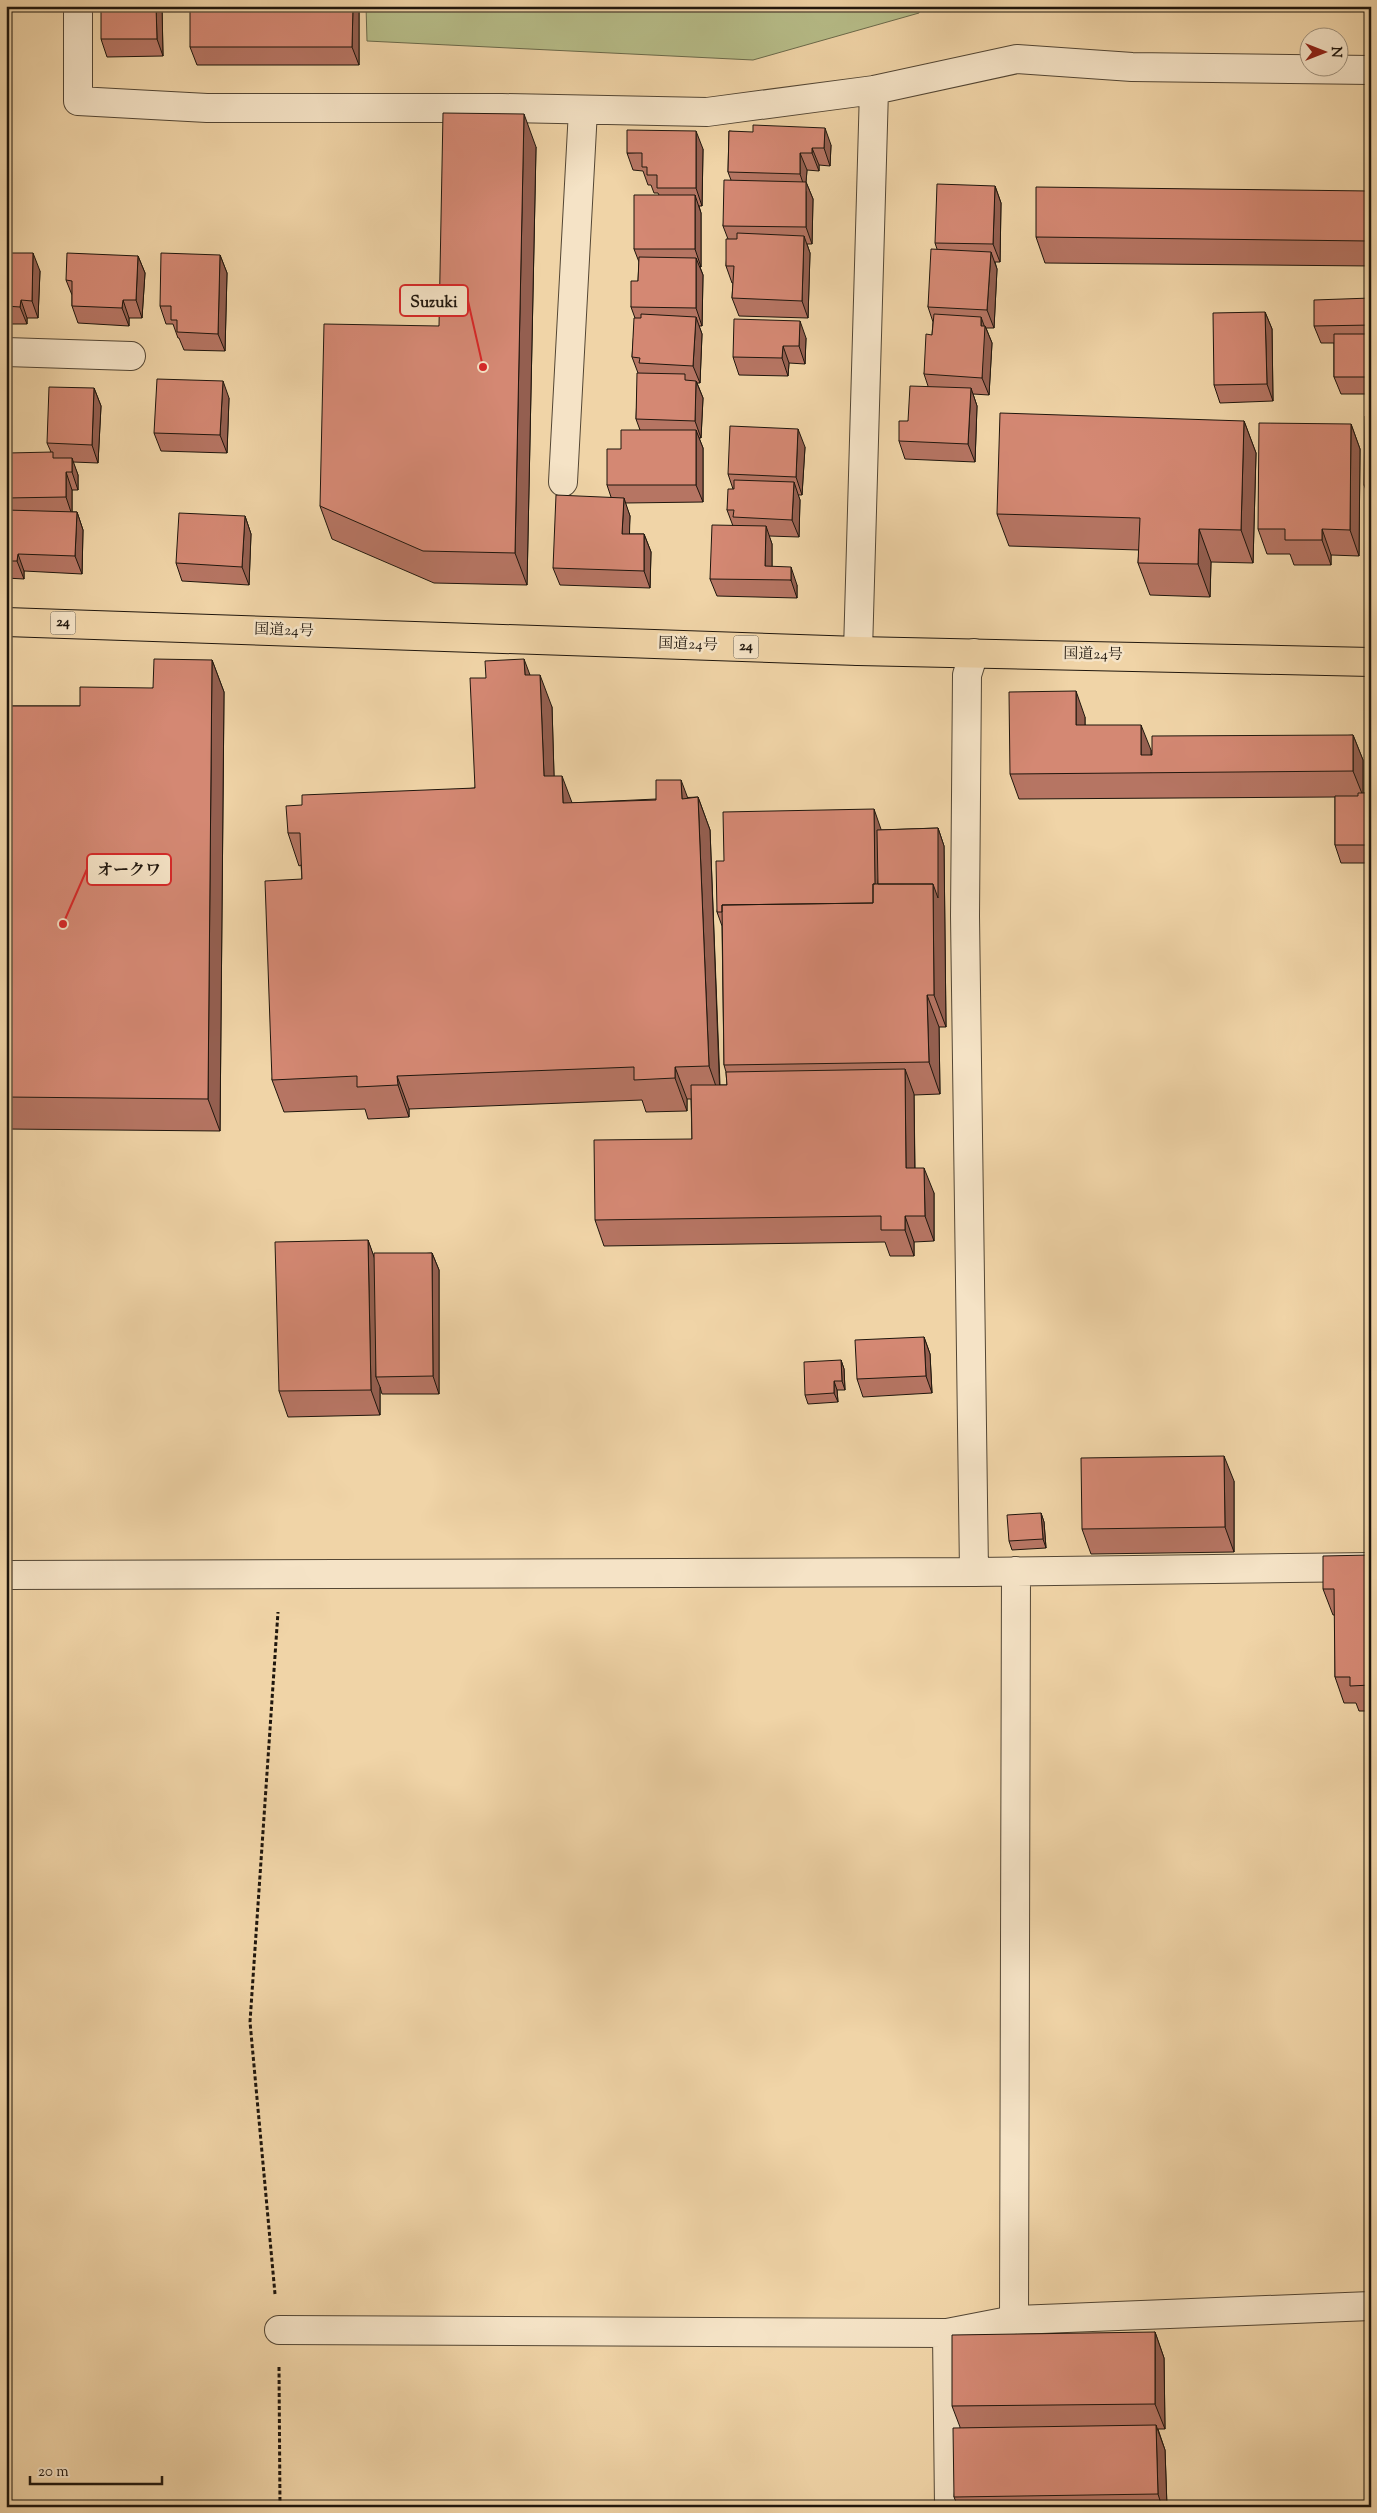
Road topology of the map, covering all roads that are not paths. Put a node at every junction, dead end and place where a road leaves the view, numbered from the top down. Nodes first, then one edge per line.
1 (78, 6) edge
2 (1371, 70) edge
3 (874, 90) junction
4 (583, 110) junction
5 (6, 352) edge
6 (131, 356) dead end
7 (563, 482) dead end
8 (6, 622) edge
9 (858, 651) junction
10 (974, 653) junction
11 (1371, 662) edge
12 (1371, 1567) edge
13 (1016, 1571) junction
14 (974, 1572) junction
15 (6, 1575) edge
16 (1371, 2306) edge
17 (1014, 2320) junction
18 (279, 2330) road end
19 (947, 2333) junction
20 (949, 2507) edge

1 - 4 street
2 - 3 street
3 - 4 street
3 - 9 street
4 - 7 street
5 - 6 street
8 - 9 highway, 国道24号 / 24
9 - 10 highway, 国道24号 / 24
10 - 11 highway, 国道24号 / 24
10 - 14 street
12 - 13 street
13 - 14 street
13 - 17 street
14 - 15 street
16 - 17 street
17 - 19 street
18 - 19 street
19 - 20 street

